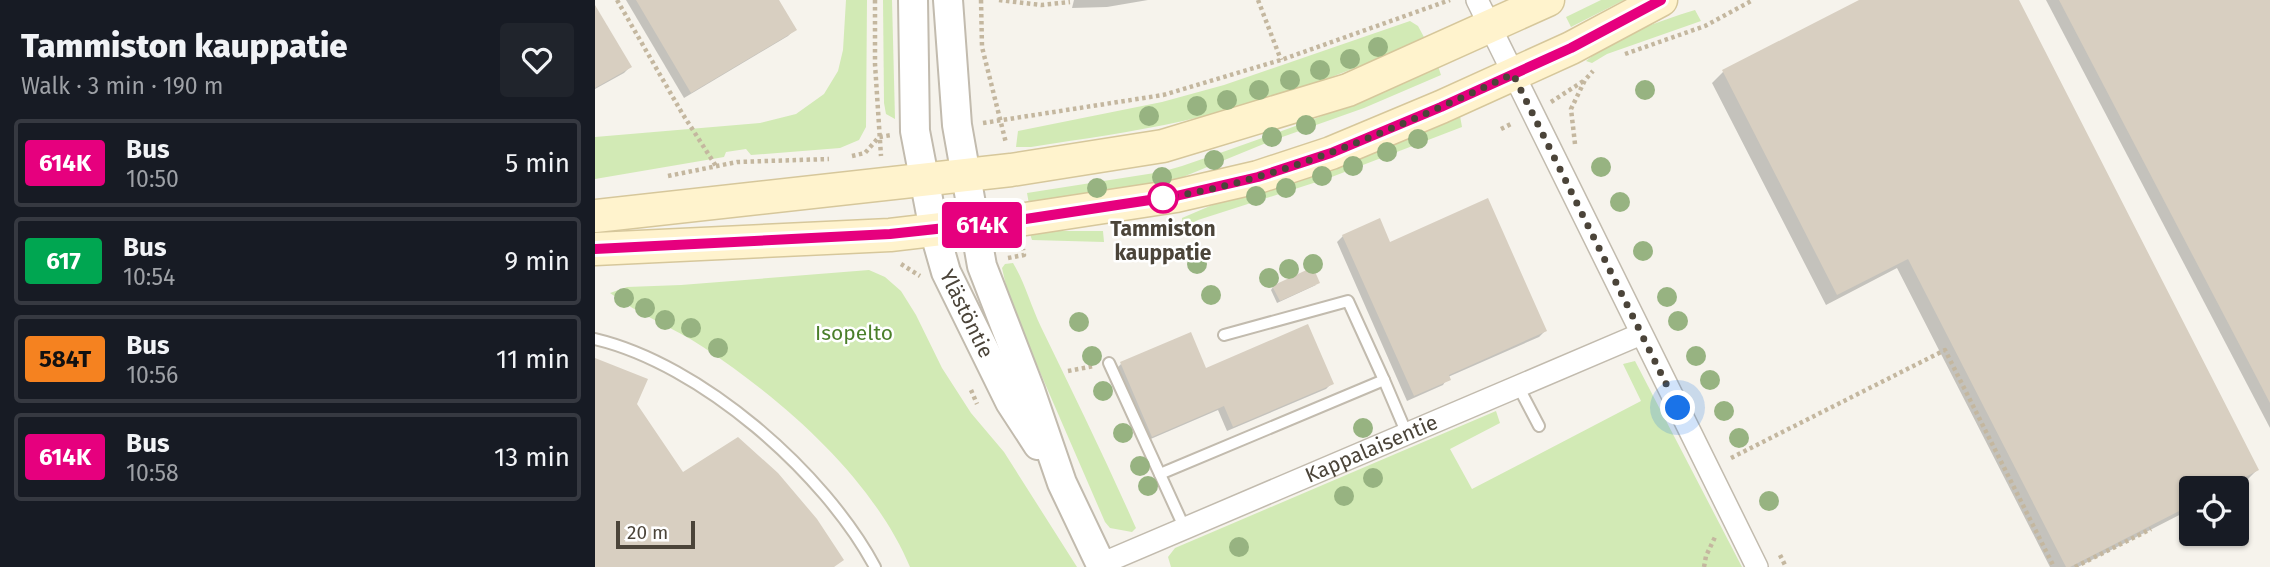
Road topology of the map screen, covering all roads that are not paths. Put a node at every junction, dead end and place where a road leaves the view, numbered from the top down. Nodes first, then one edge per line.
1 (913, 0) edge
2 (948, 0) edge
3 (1548, 0) edge
4 (1661, 0) edge
5 (1484, 13) edge
6 (1513, 74) junction
7 (965, 174) junction
8 (923, 180) junction
9 (595, 216) edge
10 (974, 225) junction
11 (934, 230) junction
12 (595, 249) edge
13 (1640, 334) junction
14 (1224, 335) dead end
15 (595, 339) edge
16 (1109, 363) road end
17 (1384, 380) junction
18 (1518, 386) junction
19 (1539, 426) dead end
20 (1407, 434) junction
21 (1160, 474) junction
22 (1062, 482) junction
23 (1185, 528) junction
24 (1102, 566) edge
25 (875, 567) edge
26 (1757, 567) edge

1 - 8 street, Ylästöntie
2 - 7 street, Ylästöntie
3 - 5 main road
4 - 6 main road
5 - 6 street
5 - 7 main road
6 - 10 main road
6 - 13 street
7 - 8 main road
7 - 10 street, Ylästöntie
8 - 9 main road
8 - 11 street, Ylästöntie
10 - 11 main road
10 - 22 street, Ylästöntie
11 - 12 main road
11 - 22 street, Ylästöntie
13 - 18 street, Kappalaisentie
13 - 26 street
14 - 17 lane
15 - 25 lane
16 - 21 lane
17 - 20 lane
17 - 21 lane
18 - 19 lane
18 - 20 street, Kappalaisentie
20 - 23 street, Kappalaisentie
21 - 23 lane
22 - 24 street, Ylästöntie
23 - 24 street, Kappalaisentie

